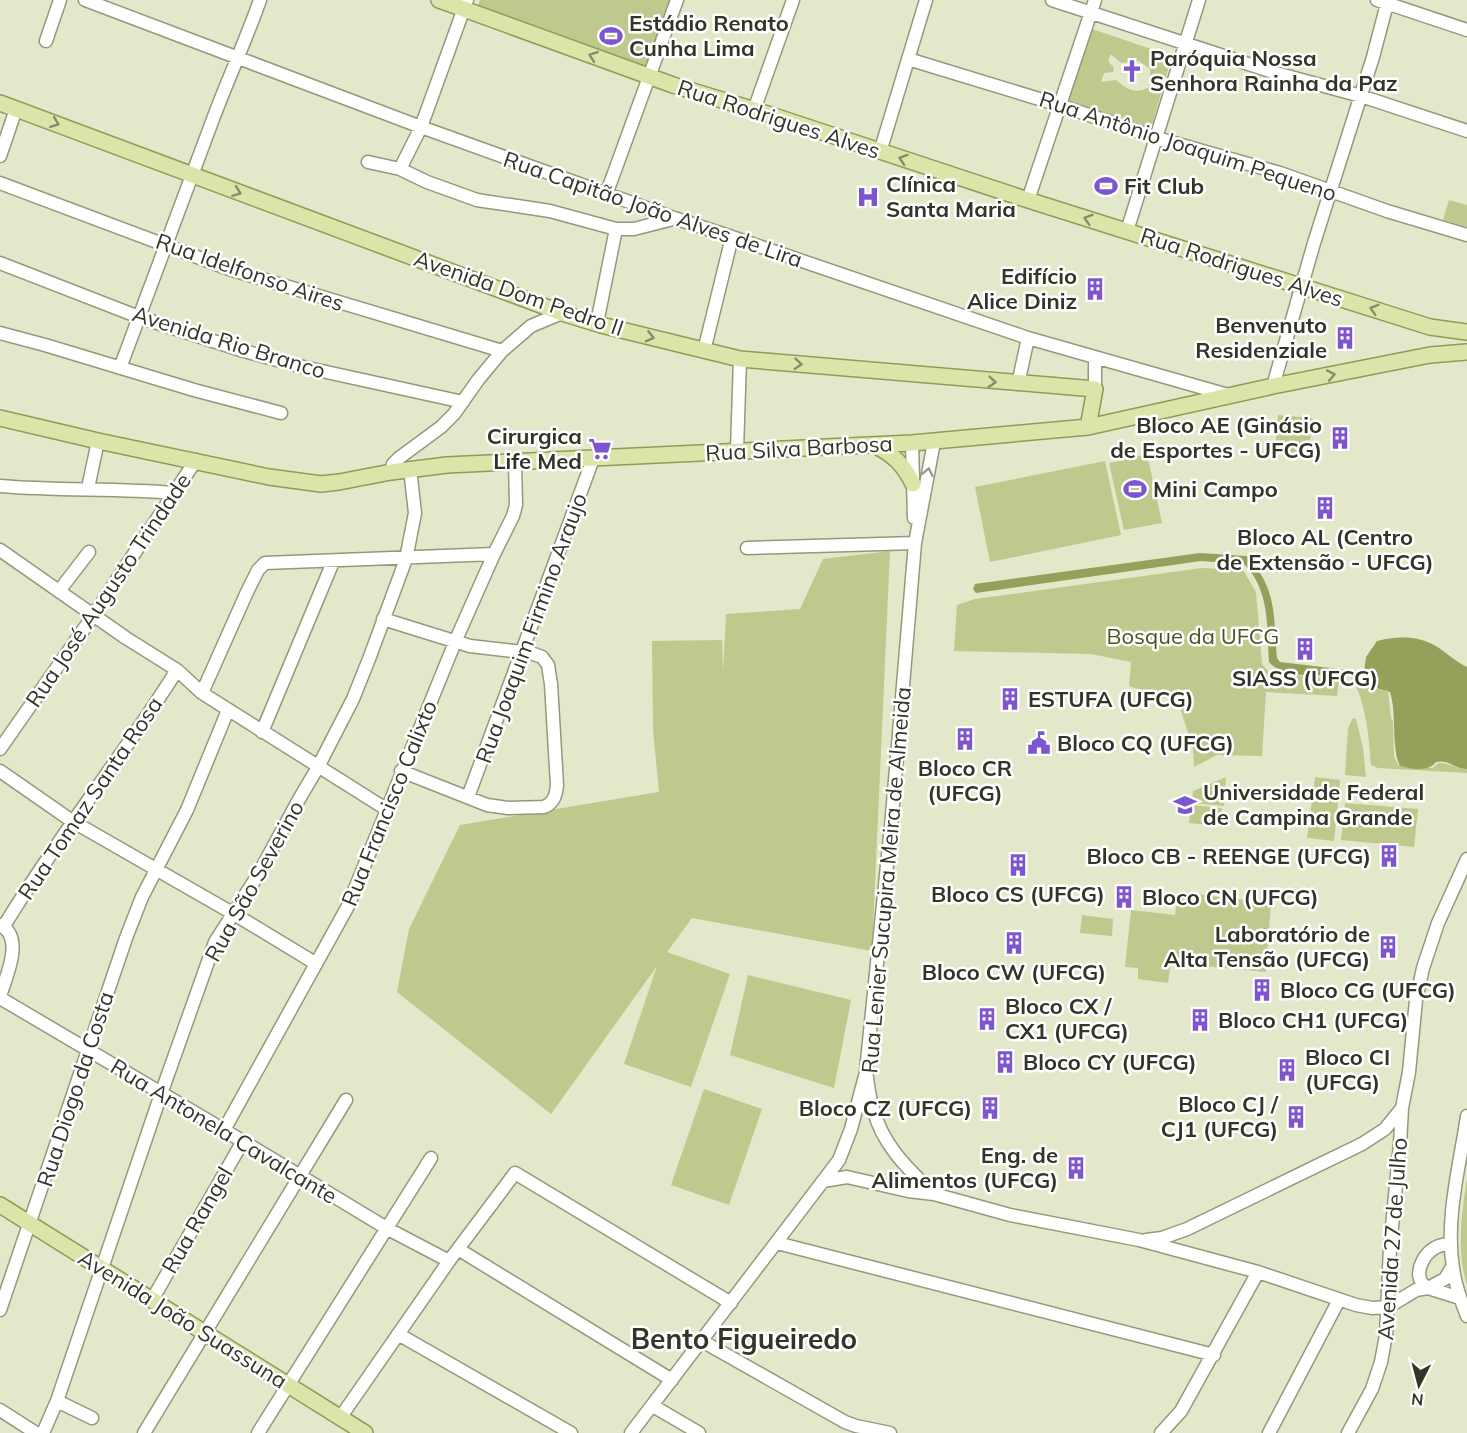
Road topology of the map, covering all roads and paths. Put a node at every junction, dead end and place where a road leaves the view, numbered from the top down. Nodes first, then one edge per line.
1 (60, 0) edge
2 (85, 0) edge
3 (260, 0) edge
4 (439, 0) edge
5 (677, 0) edge
6 (793, 0) edge
7 (926, 0) edge
8 (1052, 0) edge
9 (1199, 0) edge
10 (1384, 1) edge
11 (465, 5) edge
12 (1093, 6) edge
13 (1467, 30) edge
14 (46, 41) dead end
15 (1184, 43) junction
16 (239, 59) junction
17 (908, 59) junction
18 (648, 76) junction
19 (1361, 96) junction
20 (0, 103) edge
21 (1059, 105) junction
22 (16, 109) junction
23 (754, 110) junction
24 (421, 127) junction
25 (1467, 131) edge
26 (1157, 138) junction
27 (880, 152) junction
28 (0, 156) edge
29 (368, 162) dead end
30 (400, 169) junction
31 (193, 175) junction
32 (0, 183) edge
33 (1332, 192) junction
34 (606, 195) junction
35 (1028, 200) junction
36 (674, 218) junction
37 (616, 229) junction
38 (1127, 231) junction
39 (1467, 235) edge
40 (732, 237) junction
41 (166, 244) junction
42 (0, 263) edge
43 (1301, 287) junction
44 (562, 313) junction
45 (139, 317) junction
46 (597, 323) junction
47 (1430, 327) junction
48 (1467, 332) edge
49 (0, 333) edge
50 (1028, 338) junction
51 (502, 351) junction
52 (704, 351) junction
53 (1467, 352) edge
54 (1430, 355) junction
55 (1095, 358) junction
56 (740, 359) junction
57 (120, 368) junction
58 (1018, 384) junction
59 (1273, 386) junction
60 (1095, 389) junction
61 (1229, 396) junction
62 (463, 402) junction
63 (281, 413) dead end
64 (0, 418) edge
65 (1088, 427) junction
66 (98, 441) junction
67 (934, 442) junction
68 (912, 443) junction
69 (874, 445) junction
70 (737, 450) junction
71 (594, 459) junction
72 (196, 460) junction
73 (515, 462) junction
74 (410, 469) junction
75 (392, 471) junction
76 (913, 484) junction
77 (0, 486) edge
78 (88, 488) junction
79 (174, 493) junction
80 (915, 543) junction
81 (747, 548) dead end
82 (0, 550) edge
83 (88, 552) dead end
84 (494, 554) junction
85 (406, 559) junction
86 (333, 562) junction
87 (59, 591) junction
88 (93, 616) junction
89 (383, 619) junction
90 (455, 642) junction
91 (521, 653) junction
92 (177, 670) junction
93 (202, 693) junction
94 (228, 710) junction
95 (262, 732) junction
96 (0, 749) edge
97 (318, 767) junction
98 (0, 771) edge
99 (401, 771) junction
100 (468, 797) junction
101 (386, 809) junction
102 (72, 821) junction
103 (1467, 859) edge
104 (156, 871) junction
105 (234, 914) junction
106 (2, 926) edge
107 (315, 963) junction
108 (0, 997) edge
109 (88, 1050) junction
110 (866, 1071) junction
111 (161, 1094) junction
112 (345, 1100) dead end
113 (856, 1106) junction
114 (872, 1108) junction
115 (1402, 1108) junction
116 (1467, 1116) edge
117 (224, 1130) junction
118 (243, 1141) junction
119 (430, 1158) dead end
120 (839, 1160) junction
121 (906, 1168) junction
122 (299, 1176) junction
123 (847, 1177) junction
124 (823, 1181) junction
125 (895, 1188) junction
126 (934, 1194) junction
127 (0, 1205) edge
128 (30, 1225) junction
129 (388, 1229) junction
130 (1139, 1240) junction
131 (777, 1243) junction
132 (1451, 1245) junction
133 (459, 1249) junction
134 (449, 1261) junction
135 (1452, 1267) junction
136 (101, 1268) junction
137 (1258, 1272) junction
138 (1428, 1288) junction
139 (1460, 1298) junction
140 (152, 1300) junction
141 (1339, 1300) junction
142 (731, 1303) junction
143 (1388, 1307) junction
144 (0, 1310) edge
145 (1467, 1317) edge
146 (206, 1333) junction
147 (398, 1334) junction
148 (702, 1341) junction
149 (1214, 1355) junction
150 (672, 1380) junction
151 (289, 1386) junction
152 (57, 1401) junction
153 (653, 1406) junction
154 (0, 1410) edge
155 (92, 1418) dead end
156 (340, 1418) junction
157 (36, 1433) edge
158 (43, 1433) edge
159 (144, 1433) edge
160 (258, 1433) edge
161 (365, 1433) edge
162 (571, 1433) edge
163 (632, 1433) edge
164 (699, 1433) edge
165 (890, 1433) edge
166 (1161, 1433) edge
167 (1269, 1433) edge
168 (1348, 1433) edge

1 - 14 street
2 - 16 street, Rua Capitão João Alves de Lira
3 - 16 street
4 - 11 main road, Rua Rodrigues Alves
5 - 18 street
6 - 23 street
7 - 17 street
8 - 12 street
9 - 15 street
10 - 13 street
10 - 19 street
18 -> 11 main road, Rua Rodrigues Alves
11 - 24 street
12 - 15 street
12 - 21 street
15 - 19 street
15 - 26 street
16 - 24 street, Rua Capitão João Alves de Lira
16 - 31 street
17 - 21 street, Rua Antônio Joaquim Pequeno
17 - 27 street
18 - 23 main road, Rua Rodrigues Alves
18 - 34 street
19 - 25 street
19 - 33 street
20 - 22 main road, Avenida Dom Pedro II
21 - 26 street, Rua Antônio Joaquim Pequeno
21 - 35 street
22 - 28 street
22 -> 31 main road, Avenida Dom Pedro II
23 - 27 main road, Rua Rodrigues Alves
24 - 30 street
24 - 34 street, Rua Capitão João Alves de Lira
26 - 33 street, Rua Antônio Joaquim Pequeno
26 - 38 street
35 -> 27 main road, Rua Rodrigues Alves
29 - 30 street
30 - 37 street
31 - 41 street
31 -> 44 main road, Avenida Dom Pedro II
32 - 41 street, Rua Idelfonso Aires
33 - 39 street, Rua Antônio Joaquim Pequeno
33 - 43 street
34 - 36 street, Rua Capitão João Alves de Lira
38 -> 35 main road, Rua Rodrigues Alves
36 - 37 street
36 - 40 street, Rua Capitão João Alves de Lira
37 - 46 street
38 - 43 main road, Rua Rodrigues Alves
40 - 50 street, Rua Capitão João Alves de Lira
40 - 52 street
41 - 45 street
41 - 51 street, Rua Idelfonso Aires
42 - 45 street, Avenida Rio Branco
47 -> 43 main road, Rua Rodrigues Alves
43 - 59 street
44 - 46 main road, Avenida Dom Pedro II
44 - 51 street
45 - 57 street
45 - 62 street, Avenida Rio Branco
46 -> 52 main road, Avenida Dom Pedro II
47 - 48 main road, Rua Rodrigues Alves
47 - 54 main road
49 - 57 street
50 - 55 street, Rua Capitão João Alves de Lira
50 - 58 street
51 - 62 street
52 - 56 main road, Avenida Dom Pedro II
53 - 54 main road
59 -> 54 main road, Rua Silva Barbosa
55 - 60 street
55 - 61 street, Rua Capitão João Alves de Lira
56 -> 58 main road, Avenida Dom Pedro II
56 - 70 street
57 - 63 street
58 - 60 main road, Avenida Dom Pedro II
59 - 61 main road, Rua Silva Barbosa
60 - 65 main road
61 - 65 main road, Rua Silva Barbosa
62 - 75 street
64 - 66 main road, Rua Silva Barbosa
65 - 67 main road, Rua Silva Barbosa
66 - 72 main road, Rua Silva Barbosa
66 - 78 street
67 - 68 main road, Rua Silva Barbosa
80 -> 67 street, Rua Lenier Sucupira Meira de Almeida
68 - 69 main road, Rua Silva Barbosa
68 - 76 street, Rua Lenier Sucupira Meira de Almeida
69 - 70 main road, Rua Silva Barbosa
69 - 76 main road
70 - 71 main road, Rua Silva Barbosa
71 - 73 main road, Rua Silva Barbosa
71 - 91 street, Rua Joaquim Firmino Araujo
72 - 75 main road, Rua Silva Barbosa
72 - 79 street, Rua José Augusto Trindade
73 - 74 main road, Rua Silva Barbosa
73 - 84 street, Rua Francisco Calixto
74 - 75 main road, Rua Silva Barbosa
74 - 85 street, Rua São Severino
76 - 80 street, Rua Lenier Sucupira Meira de Almeida
77 - 78 street
78 - 79 street
79 - 88 street, Rua José Augusto Trindade
80 - 81 street
80 - 110 street, Rua Lenier Sucupira Meira de Almeida
82 - 87 street
83 - 87 street
84 - 85 street
84 - 90 street, Rua Francisco Calixto
85 - 86 street
85 - 89 street, Rua São Severino
86 - 93 street
86 - 95 street
87 - 88 street
88 - 92 street
88 - 96 street, Rua José Augusto Trindade
89 - 90 street
89 - 97 street, Rua São Severino
90 - 91 street
90 - 99 street, Rua Francisco Calixto
91 - 100 street, Rua Joaquim Firmino Araujo
91 - 100 street
92 - 93 street
92 - 102 street, Rua Tomaz Santa Rosa
93 - 94 street
94 - 95 street
94 - 104 street, Rua Diogo da Costa
95 - 97 street
97 - 101 street
97 - 105 street, Rua São Severino
98 - 102 street
99 - 100 street
99 - 101 street, Rua Francisco Calixto
101 - 107 street, Rua Francisco Calixto
102 - 104 street
102 - 106 street, Rua Tomaz Santa Rosa
103 - 115 street, Avenida 27 de Julho
104 - 105 street
104 - 109 street, Rua Diogo da Costa
105 - 107 street
105 - 111 street, Rua São Severino
106 - 108 street
107 - 117 street, Rua Francisco Calixto
108 - 109 street, Rua Antonela Cavalcante
109 - 111 street, Rua Antonela Cavalcante
109 - 128 street, Rua Diogo da Costa
110 - 113 street
110 - 114 street, Rua Lenier Sucupira Meira de Almeida
111 - 117 street, Rua Antonela Cavalcante
111 - 136 street, Rua São Severino
112 - 122 street
113 - 114 street
113 - 120 street
114 - 121 street, Rua Lenier Sucupira Meira de Almeida
115 - 130 street
115 - 143 street, Avenida 27 de Julho
116 - 132 street
117 - 118 street, Rua Antonela Cavalcante
118 - 122 street, Rua Antonela Cavalcante
118 - 140 street, Rua Rangel
119 - 129 street
120 - 123 street
120 - 124 street
121 - 125 street
121 - 126 street, Rua Lenier Sucupira Meira de Almeida
122 - 129 street, Rua Antonela Cavalcante
122 - 146 street
123 - 124 street
123 - 125 street
124 - 131 street
125 - 126 street
126 - 130 street
127 - 128 main road, Avenida João Suassuna
128 - 136 main road, Avenida João Suassuna
128 - 144 street, Rua Diogo da Costa
129 - 134 street, Rua Antonela Cavalcante
129 - 151 street
130 - 137 street
131 - 142 street
131 - 149 street
132 - 135 street
132 - 138 street
133 - 134 street
133 - 142 street
133 - 150 street
134 - 147 street
135 - 138 street
135 - 139 street
136 - 140 main road, Avenida João Suassuna
136 - 152 street, Rua São Severino
137 - 141 street
137 - 149 street
138 - 139 street
138 - 143 street
139 - 145 street
140 - 146 main road, Avenida João Suassuna
141 - 143 street
141 - 167 street
142 - 148 street
143 - 168 street, Avenida 27 de Julho
146 - 151 main road, Avenida João Suassuna
146 - 159 street
147 - 156 street
147 - 162 street
148 - 150 street
148 - 165 street
149 - 166 street
150 - 153 street
151 - 156 main road, Avenida João Suassuna
151 - 160 street
152 - 155 street
152 - 158 street, Rua São Severino
153 - 163 street
153 - 164 street
154 - 157 street
156 - 161 main road, Avenida João Suassuna

